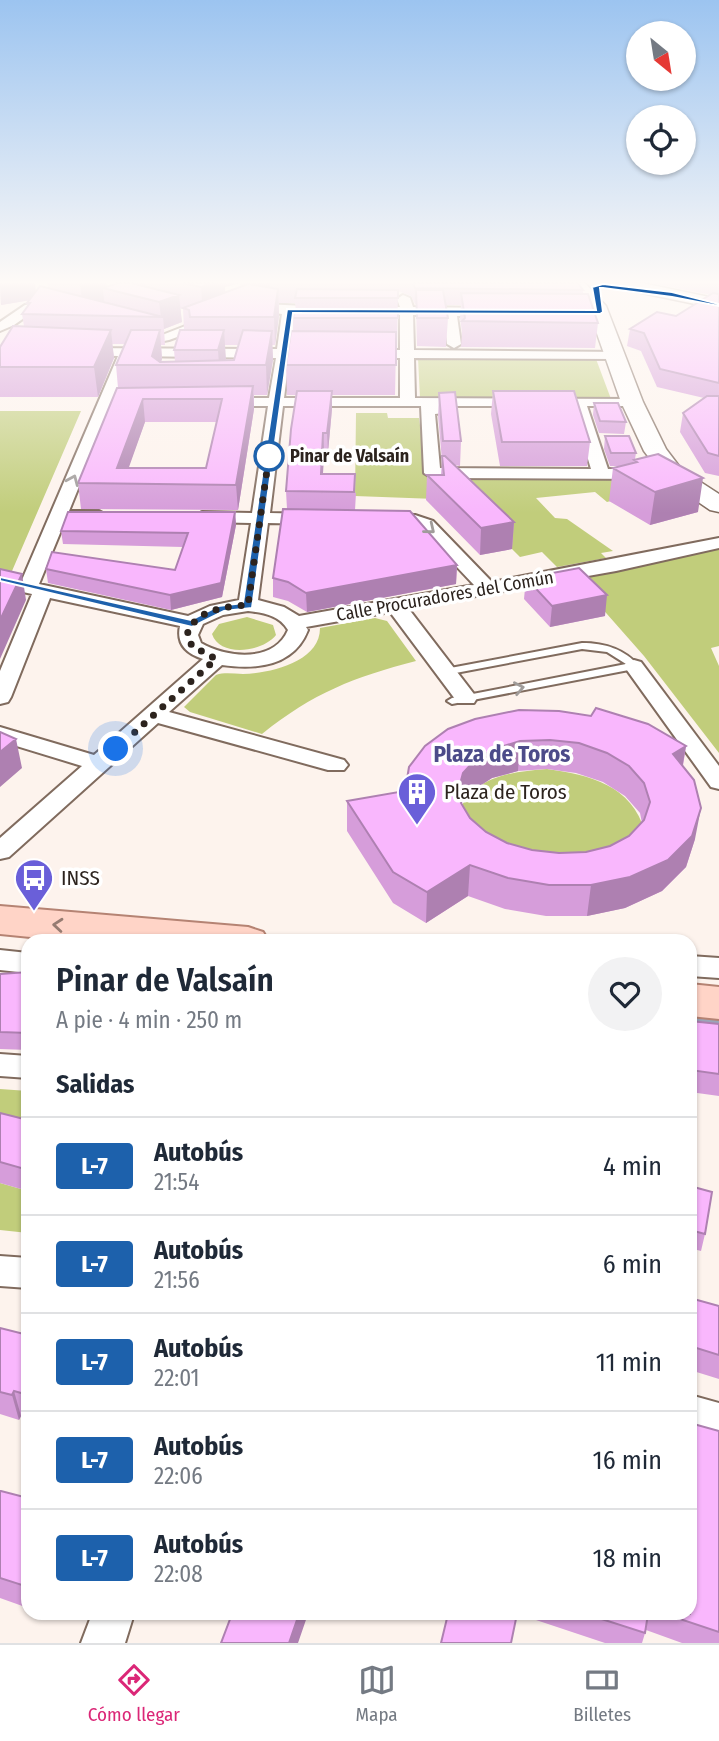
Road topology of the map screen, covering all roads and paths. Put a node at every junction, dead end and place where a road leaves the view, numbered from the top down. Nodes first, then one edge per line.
1 (123, 360) edge
2 (170, 360) edge
3 (235, 360) edge
4 (284, 360) edge
5 (408, 360) edge
6 (618, 360) edge
7 (170, 370) dead end
8 (232, 371) edge
9 (106, 402) junction
10 (126, 402) edge
11 (203, 402) edge
12 (275, 402) junction
13 (408, 402) junction
14 (632, 402) junction
15 (579, 406) junction
16 (590, 441) junction
17 (608, 441) edge
18 (601, 474) junction
19 (647, 474) edge
20 (719, 505) edge
21 (58, 516) junction
22 (123, 516) edge
23 (178, 517) edge
24 (259, 518) junction
25 (326, 519) edge
26 (364, 519) edge
27 (719, 543) edge
28 (0, 580) edge
29 (488, 589) junction
30 (35, 596) junction
31 (248, 605) junction
32 (395, 605) junction
33 (192, 623) junction
34 (295, 623) junction
35 (216, 659) junction
36 (634, 666) junction
37 (445, 672) junction
38 (0, 697) edge
39 (459, 700) joint
40 (155, 715) junction
41 (0, 734) edge
42 (99, 764) junction
43 (336, 765) dead end
44 (719, 782) edge
45 (0, 852) edge
46 (0, 920) edge
47 (158, 934) edge
48 (0, 942) edge
49 (21, 944) edge
50 (0, 960) edge
51 (21, 962) edge
52 (697, 967) edge
53 (719, 968) edge
54 (697, 980) edge
55 (719, 982) edge
56 (697, 1001) edge
57 (719, 1003) edge
58 (0, 1065) edge
59 (21, 1067) edge
60 (0, 1271) edge
61 (21, 1272) edge
62 (697, 1415) edge
63 (719, 1421) edge
64 (111, 1620) edge
65 (103, 1643) edge

1 - 9 street
2 - 7 street
3 - 8 street
4 - 12 street
5 - 13 street
6 - 14 main road
9 - 10 street
21 -> 9 street
11 - 12 street
12 - 13 street
12 - 24 street
13 - 15 street
14 - 15 street
14 - 20 main road
15 - 16 street
15 - 18 street
16 - 17 street
16 - 18 street
18 - 19 street
21 - 22 street
21 - 30 street
23 - 24 street
24 - 25 street
24 - 31 street
26 -> 29 street
27 - 29 street, Calle Procuradores del Común
28 - 30 street
29 - 32 street, Calle Procuradores del Común
30 - 33 street
30 - 38 street
31 - 33 street
31 - 34 street
32 - 34 street, Calle Procuradores del Común
32 - 37 street
33 - 35 street
34 - 35 street
35 - 40 street
36 - 37 lane
39 -> 36 lane
36 - 44 street
37 - 39 street
40 - 42 street
40 - 43 street
41 - 42 street
42 - 45 street
47 -> 46 main road
48 - 49 main road
50 - 51 street
52 - 53 street
54 - 55 main road
56 - 57 main road
58 - 59 street
60 - 61 street
62 - 63 street
64 - 65 street

